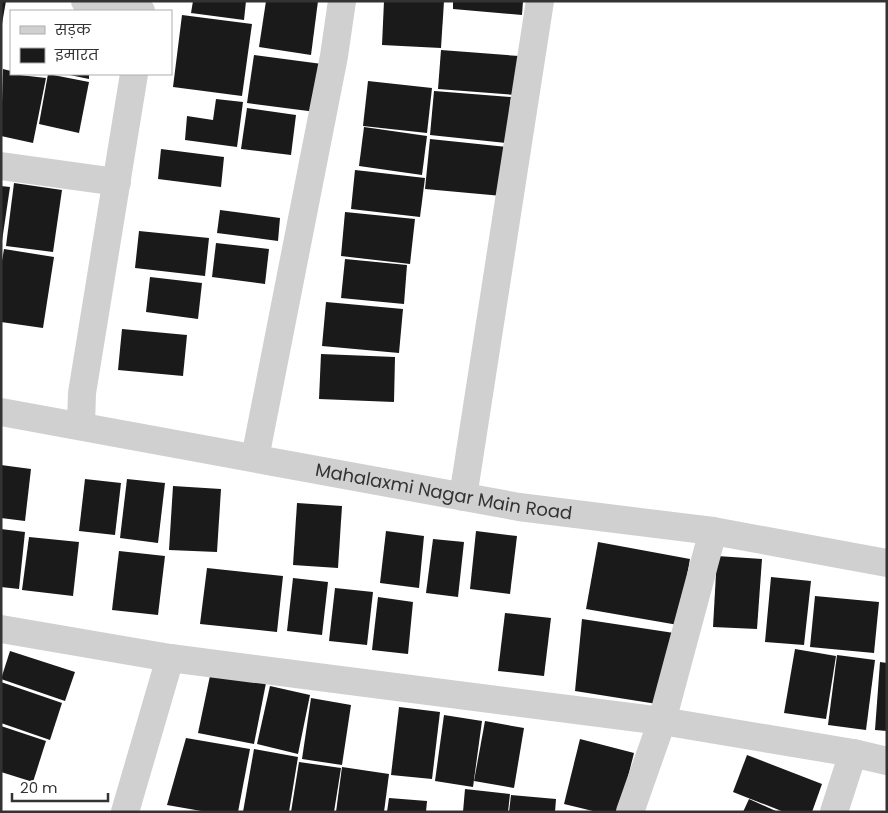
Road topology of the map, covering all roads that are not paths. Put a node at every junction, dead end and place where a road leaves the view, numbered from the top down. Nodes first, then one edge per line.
1 (85, 1) edge
2 (342, 1) edge
3 (540, 1) edge
4 (136, 10) edge
5 (134, 75) edge
6 (1, 166) edge
7 (117, 182) junction
8 (1, 412) edge
9 (81, 425) junction
10 (254, 458) junction
11 (463, 497) junction
12 (713, 532) junction
13 (887, 563) edge
14 (1, 629) edge
15 (170, 658) junction
16 (662, 720) junction
17 (853, 753) junction
18 (887, 761) edge
19 (125, 812) edge
20 (630, 812) edge
21 (834, 812) edge

1 - 4 street
2 - 10 street
3 - 11 street
5 - 7 street
6 - 7 street
7 - 9 street
8 - 9 street, Mahalaxmi Nagar Main Road
9 - 10 street, Mahalaxmi Nagar Main Road
10 - 11 street, Mahalaxmi Nagar Main Road
11 - 12 street, Mahalaxmi Nagar Main Road
12 - 13 street, Mahalaxmi Nagar Main Road
12 - 16 street
14 - 15 street
15 - 16 street
15 - 19 street
16 - 17 street
16 - 20 street
17 - 18 street
17 - 21 street

